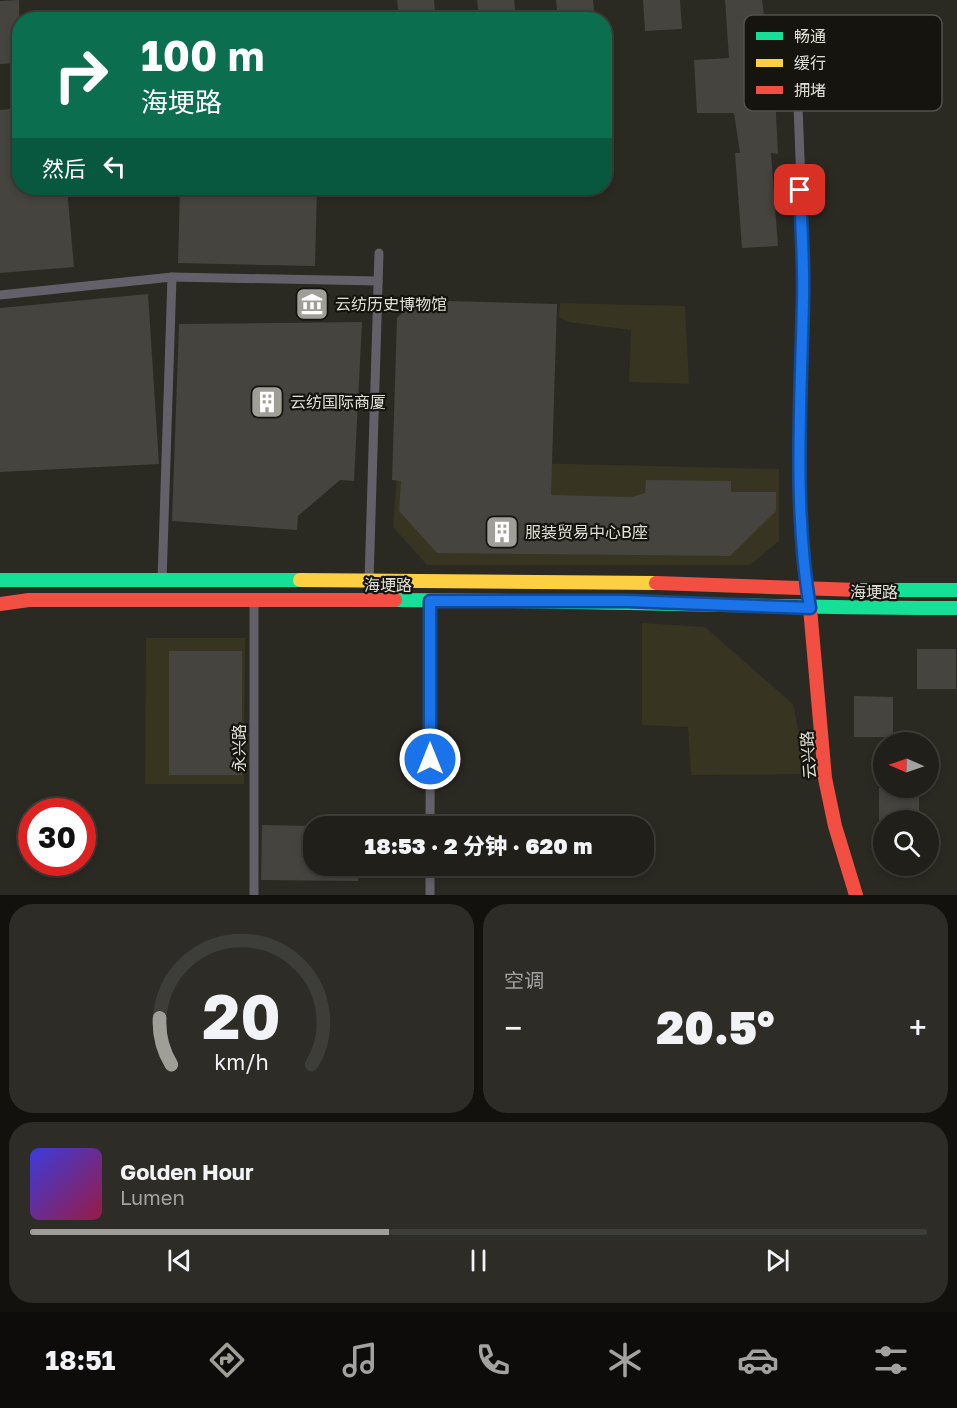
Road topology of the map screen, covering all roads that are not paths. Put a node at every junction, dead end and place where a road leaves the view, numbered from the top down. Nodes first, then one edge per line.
1 (798, 111) edge
2 (379, 253) dead end
3 (172, 277) junction
4 (378, 281) junction
5 (0, 295) edge
6 (0, 580) edge
7 (162, 581) junction
8 (369, 581) junction
9 (807, 590) junction
10 (957, 590) edge
11 (254, 601) junction
12 (430, 601) junction
13 (0, 604) edge
14 (810, 608) junction
15 (957, 608) edge
16 (430, 816) edge
17 (430, 876) edge
18 (254, 895) edge
19 (430, 895) edge
20 (856, 895) edge

1 - 9 street
2 - 4 street
3 - 4 street
3 - 5 street
3 - 7 street
4 - 8 street
6 - 7 main road, 海埂路
7 - 8 main road, 海埂路
8 - 9 main road, 海埂路
9 - 10 main road, 海埂路
9 - 14 street
11 - 12 main road, 海埂路
11 - 13 main road, 海埂路
11 - 18 street, 永兴路
12 - 14 main road, 海埂路
12 - 16 street
14 - 15 main road, 海埂路
14 - 20 main road, 云兴路
17 - 19 street

